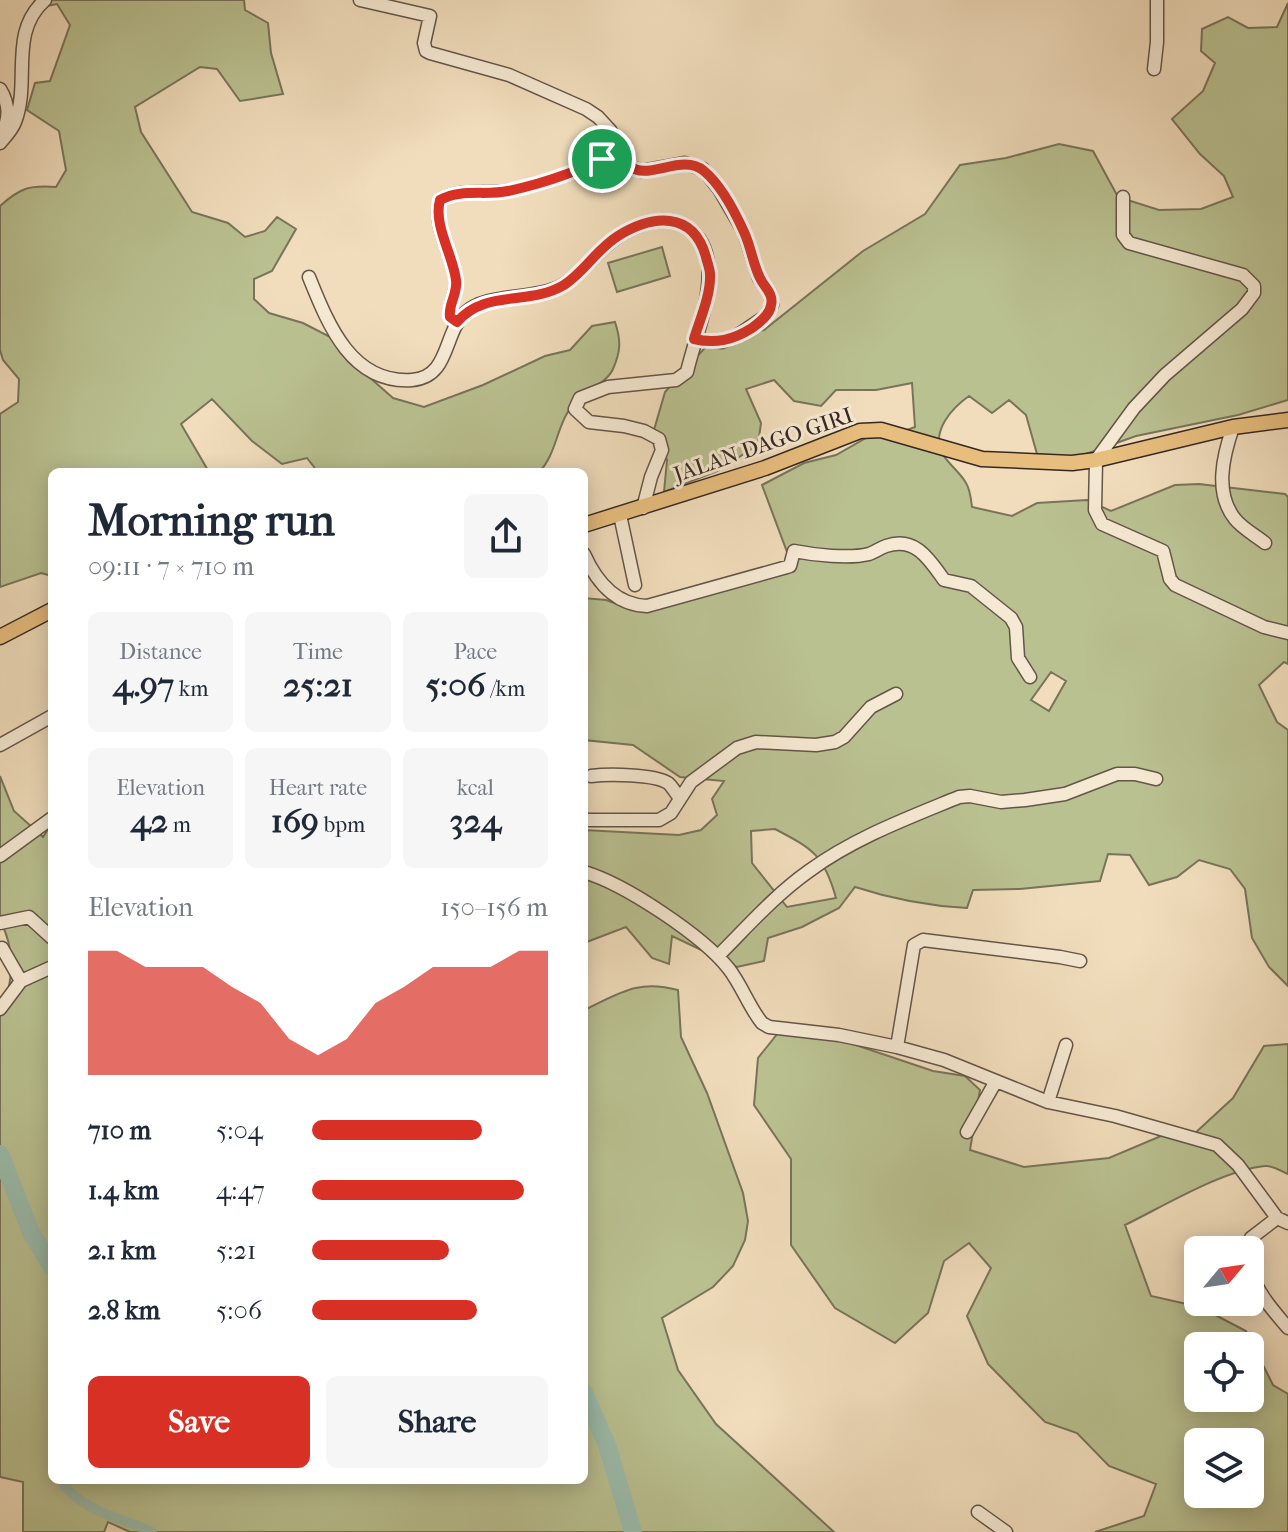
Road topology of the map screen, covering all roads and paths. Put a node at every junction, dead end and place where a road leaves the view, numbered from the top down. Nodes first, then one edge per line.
1 (45, 0) edge
2 (360, 0) edge
3 (1157, 0) edge
4 (1154, 69) dead end
5 (0, 89) edge
6 (0, 141) edge
7 (616, 144) junction
8 (1123, 197) dead end
9 (309, 277) dead end
10 (457, 322) junction
11 (694, 339) junction
12 (1288, 420) edge
13 (1233, 427) junction
14 (1096, 460) junction
15 (643, 508) junction
16 (620, 515) junction
17 (588, 524) edge
18 (1265, 543) dead end
19 (588, 561) edge
20 (635, 585) dead end
21 (48, 612) edge
22 (1288, 633) edge
23 (0, 637) edge
24 (1030, 677) dead end
25 (896, 694) dead end
26 (48, 718) edge
27 (0, 745) edge
28 (591, 776) dead end
29 (1156, 779) dead end
30 (680, 798) junction
31 (588, 820) edge
32 (48, 821) edge
33 (0, 856) edge
34 (588, 873) edge
35 (0, 923) edge
36 (48, 934) edge
37 (2, 948) dead end
38 (718, 956) junction
39 (1080, 961) dead end
40 (48, 969) edge
41 (21, 981) junction
42 (0, 1009) edge
43 (1066, 1045) dead end
44 (897, 1047) junction
45 (996, 1081) junction
46 (1048, 1102) junction
47 (967, 1132) dead end
48 (1282, 1221) edge
49 (1255, 1236) edge
50 (1264, 1300) edge
51 (1288, 1328) edge
52 (978, 1512) dead end
53 (1006, 1532) edge

1 - 6 street
2 - 7 street
3 - 4 street
5 - 6 street
7 - 10 street
7 - 11 street
8 - 14 street
9 - 10 street
10 - 11 street
11 - 15 street
12 - 13 main road, JALAN DAGO GIRI
13 - 14 main road, JALAN DAGO GIRI
13 - 18 street
14 - 15 main road, JALAN DAGO GIRI
14 - 22 street
15 - 16 main road, JALAN DAGO GIRI
16 - 17 main road, JALAN DAGO GIRI
16 - 20 street
19 - 24 street
21 - 23 main road
25 - 30 street
26 - 27 street
28 - 30 street
29 - 38 street
30 - 31 street
32 - 33 street
34 - 38 street
35 - 36 street
37 - 41 street
38 - 44 street
39 - 44 street
40 - 41 street
41 - 42 street
43 - 46 street
44 - 45 street
45 - 46 street
45 - 47 street
46 - 48 street
48 - 49 street
50 - 51 street
52 - 53 street

